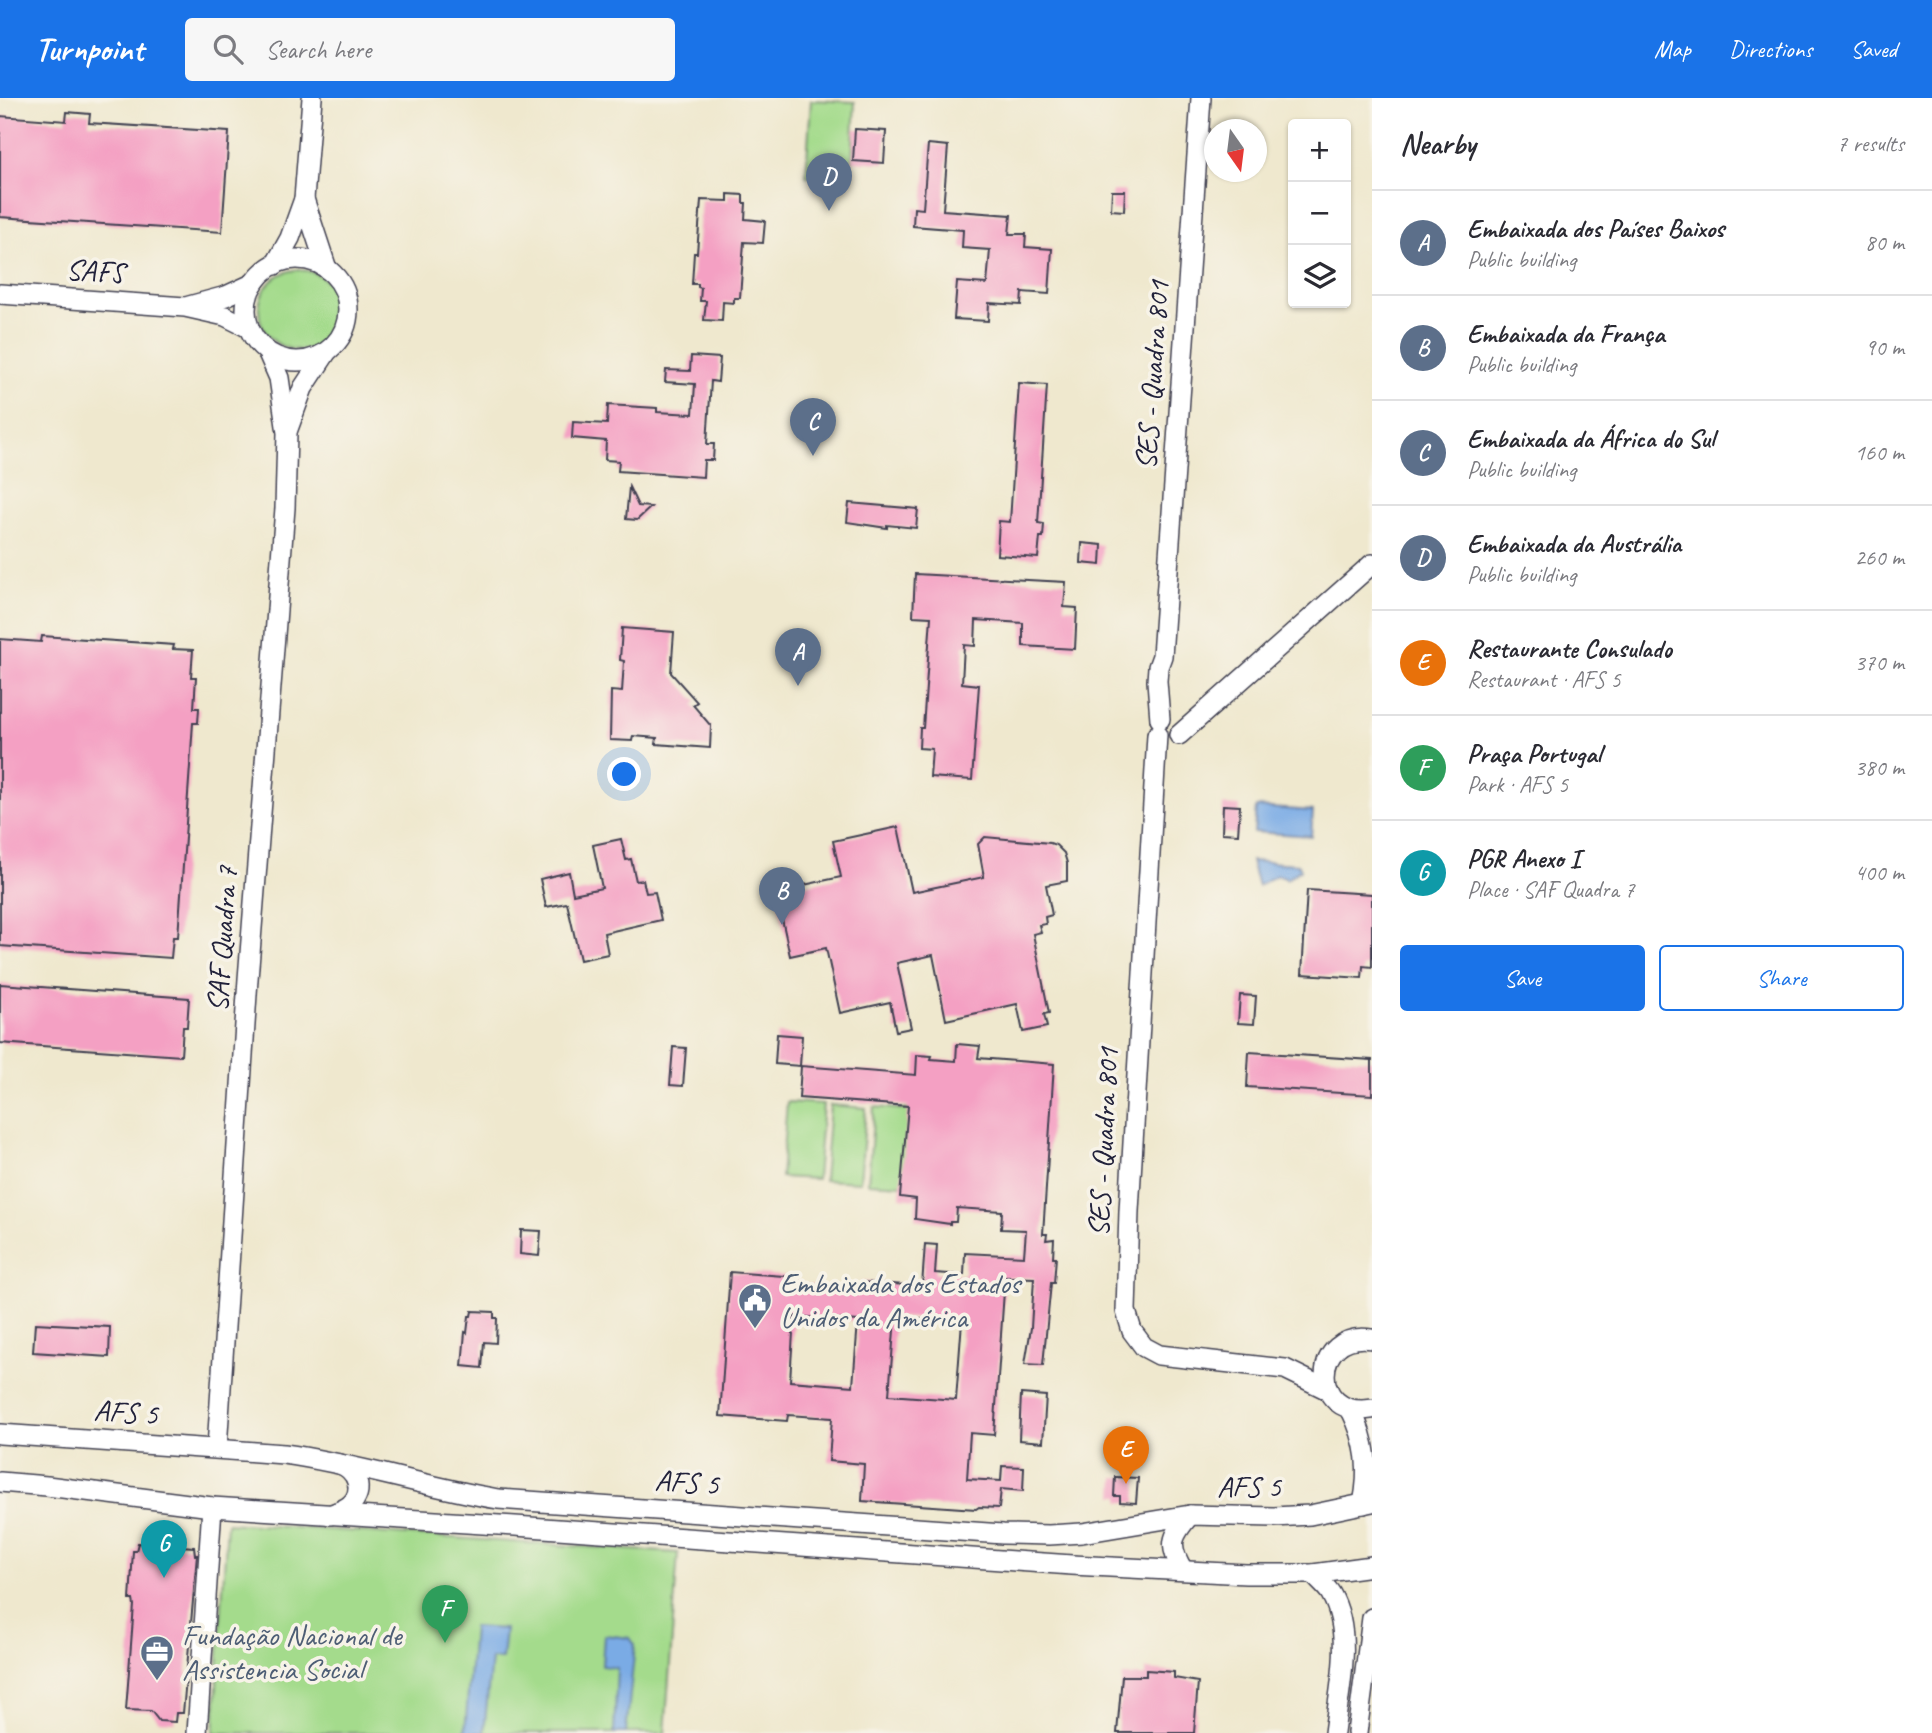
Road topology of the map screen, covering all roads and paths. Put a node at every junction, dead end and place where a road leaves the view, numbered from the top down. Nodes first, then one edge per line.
1 (312, 98) edge
2 (1201, 98) edge
3 (304, 199) junction
4 (275, 265) junction
5 (327, 269) junction
6 (254, 283) junction
7 (0, 294) edge
8 (185, 307) junction
9 (248, 328) junction
10 (328, 351) junction
11 (268, 353) junction
12 (287, 433) junction
13 (1372, 565) edge
14 (1169, 727) junction
15 (1372, 1339) edge
16 (1334, 1350) junction
17 (1285, 1369) junction
18 (1328, 1390) junction
19 (1372, 1409) edge
20 (1351, 1410) junction
21 (0, 1434) edge
22 (217, 1448) junction
23 (331, 1460) junction
24 (0, 1482) edge
25 (1367, 1503) edge
26 (212, 1507) junction
27 (1190, 1515) junction
28 (328, 1516) junction
29 (1372, 1566) edge
30 (1184, 1570) junction
31 (1313, 1574) junction
32 (1372, 1618) edge
33 (1339, 1685) junction
34 (1363, 1687) junction
35 (197, 1733) edge
36 (1334, 1733) edge
37 (1357, 1733) edge

1 - 3 street
2 - 14 street, SES - Quadra 801
3 - 4 street
3 - 5 street
4 - 5 street
4 - 6 street
5 - 10 street
6 - 8 street, SAFS
6 - 9 street
7 - 8 street, SAFS
8 - 9 street, SAFS
9 - 11 street
10 - 11 street
10 - 12 street, SAF Quadra 7
11 - 12 street, SAF Quadra 7
12 - 22 street, SAF Quadra 7
13 - 14 street
14 - 17 street, SES - Quadra 801
15 - 16 street, SES - Quadra 801
16 - 17 street, SES - Quadra 801
16 - 18 street
17 - 18 street, SES - Quadra 801
18 - 20 street, SES - Quadra 801
19 - 20 street
20 - 25 street
21 - 22 street, AFS 5
22 - 23 street, AFS 5
23 - 27 street, AFS 5
23 - 28 street
24 - 26 street, AFS 5
25 - 27 street, AFS 5
26 - 28 street, AFS 5
26 - 35 street
27 - 30 street
28 - 30 street, AFS 5
29 - 31 street, AFS 5
30 - 31 street, AFS 5
31 - 33 street
32 - 34 street
33 - 34 street
33 - 36 street
34 - 37 street

